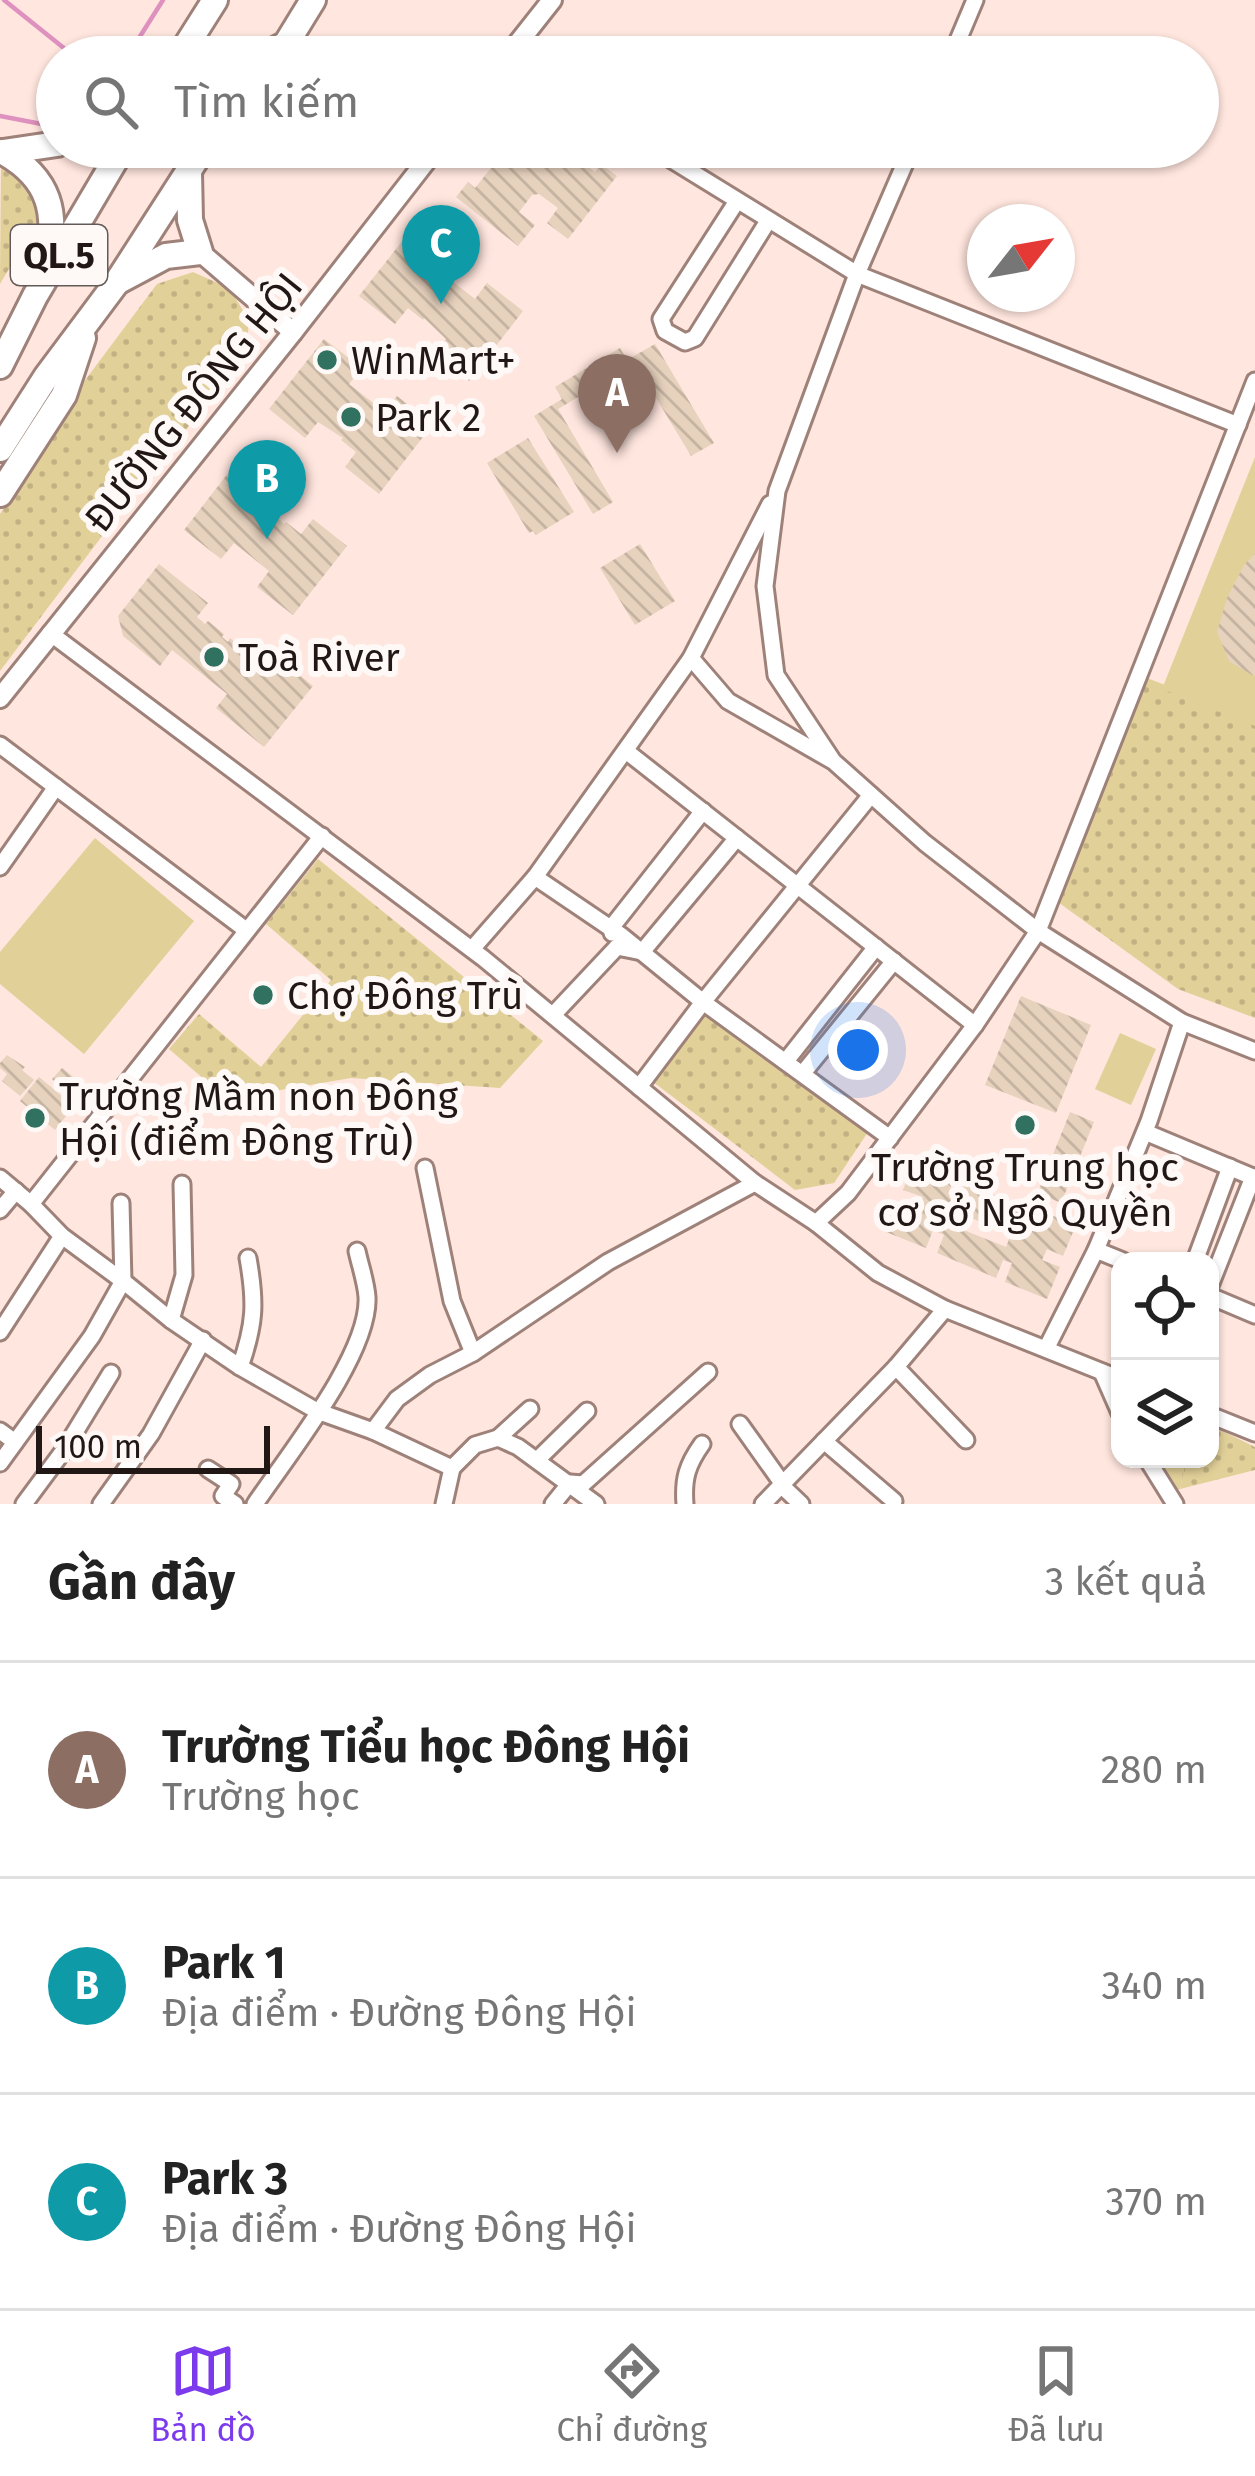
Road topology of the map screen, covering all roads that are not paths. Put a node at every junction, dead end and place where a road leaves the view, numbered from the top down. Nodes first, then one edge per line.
1 (215, 0) edge
2 (296, 0) edge
3 (313, 0) edge
4 (552, 0) edge
5 (975, 0) edge
6 (192, 36) edge
7 (274, 36) edge
8 (291, 36) edge
9 (527, 36) edge
10 (960, 36) edge
11 (36, 149) edge
12 (2, 152) edge
13 (111, 168) edge
14 (191, 168) edge
15 (421, 168) edge
16 (683, 168) edge
17 (903, 168) edge
18 (189, 171) junction
19 (736, 202) junction
20 (768, 221) junction
21 (200, 252) junction
22 (857, 274) junction
23 (117, 282) junction
24 (35, 296) junction
25 (92, 312) junction
26 (0, 326) edge
27 (293, 332) junction
28 (0, 366) edge
29 (1255, 380) edge
30 (1238, 425) junction
31 (0, 449) edge
32 (777, 491) junction
33 (0, 494) edge
34 (50, 633) junction
35 (691, 658) junction
36 (0, 698) edge
37 (0, 745) edge
38 (626, 751) junction
39 (833, 761) junction
40 (56, 787) junction
41 (871, 795) junction
42 (703, 811) junction
43 (322, 836) junction
44 (737, 838) junction
45 (0, 867) edge
46 (535, 877) junction
47 (798, 886) junction
48 (610, 928) junction
49 (246, 930) junction
50 (1038, 931) junction
51 (616, 947) junction
52 (876, 947) junction
53 (472, 950) junction
54 (643, 952) junction
55 (894, 961) junction
56 (703, 1001) junction
57 (553, 1016) junction
58 (1182, 1022) junction
59 (975, 1024) junction
60 (1255, 1051) edge
61 (786, 1060) junction
62 (803, 1073) junction
63 (639, 1087) junction
64 (1144, 1132) junction
65 (890, 1138) junction
66 (1230, 1167) junction
67 (425, 1168) dead end
68 (1254, 1177) edge
69 (0, 1178) edge
70 (755, 1183) junction
71 (182, 1184) dead end
72 (16, 1192) junction
73 (121, 1203) dead end
74 (31, 1204) junction
75 (0, 1210) edge
76 (816, 1222) junction
77 (62, 1236) junction
78 (357, 1250) dead end
79 (1096, 1250) junction
80 (1198, 1252) edge
81 (1111, 1256) edge
82 (248, 1258) dead end
83 (1219, 1264) edge
84 (123, 1281) junction
85 (1219, 1300) edge
86 (945, 1309) junction
87 (1255, 1315) edge
88 (171, 1320) junction
89 (0, 1332) edge
90 (203, 1340) junction
91 (1046, 1349) junction
92 (473, 1353) junction
93 (240, 1367) junction
94 (896, 1367) junction
95 (112, 1372) dead end
96 (708, 1372) dead end
97 (1102, 1372) junction
98 (1111, 1375) edge
99 (1111, 1392) edge
100 (530, 1409) dead end
101 (317, 1411) junction
102 (587, 1411) dead end
103 (1219, 1418) edge
104 (740, 1424) dead end
105 (0, 1431) edge
106 (374, 1431) junction
107 (1255, 1432) edge
108 (498, 1438) junction
109 (966, 1440) dead end
110 (824, 1441) junction
111 (15, 1442) junction
112 (702, 1444) dead end
113 (537, 1460) junction
114 (0, 1463) edge
115 (452, 1468) junction
116 (1153, 1468) edge
117 (208, 1469) dead end
118 (570, 1483) junction
119 (782, 1484) junction
120 (894, 1501) dead end
121 (24, 1504) edge
122 (101, 1504) edge
123 (235, 1504) edge
124 (255, 1504) edge
125 (444, 1504) edge
126 (553, 1504) edge
127 (596, 1504) edge
128 (686, 1504) edge
129 (763, 1504) edge
130 (801, 1504) edge
131 (1175, 1504) edge

1 - 6 highway
2 - 7 highway
3 - 8 highway
4 - 9 street
5 - 10 street
11 - 12 highway
12 - 24 highway
13 - 24 highway, QL.5
14 - 18 highway, QL.5
15 - 27 street, ĐƯỜNG ĐÔNG HỘI
16 - 19 street
17 - 22 street
18 - 21 highway
18 - 23 highway, QL.5
19 - 20 street
19 - 20 street
20 - 22 street
21 - 23 highway
21 - 27 street
22 - 30 street
22 - 32 street
23 - 25 highway, QL.5
24 - 26 highway
24 - 28 highway, QL.5
25 - 31 highway, QL.5
25 - 33 highway
27 - 34 street, ĐƯỜNG ĐÔNG HỘI
29 - 30 street
30 - 50 street
32 - 35 street
32 - 39 street
34 - 36 street, ĐƯỜNG ĐÔNG HỘI
34 - 43 street
35 - 38 street
35 - 39 street
37 - 40 street
38 - 42 street
38 - 46 street
39 - 41 street
40 - 45 street
40 - 49 street
41 - 47 street
41 - 50 street
42 - 44 street
42 - 48 street
43 - 49 street
43 - 53 street
44 - 47 street
44 - 54 street
46 - 48 street
46 - 53 street
47 - 52 street
47 - 56 street
48 - 51 street
48 - 54 street
49 - 74 street
50 - 58 street
50 - 59 street
51 - 54 street
51 - 57 street
52 - 55 street
52 - 61 street
53 - 57 street
54 - 56 street
55 - 59 street
55 - 62 street
56 - 61 street
56 - 63 street
57 - 63 street
58 - 60 street
58 - 64 street
59 - 65 street
61 - 62 street
62 - 65 street
63 - 70 street
64 - 66 street
64 - 79 street
65 - 76 street
66 - 68 street
66 - 80 street
67 - 92 street
68 - 83 street
69 - 72 street
70 - 76 street
70 - 92 street
71 - 88 street
72 - 74 street
72 - 75 street
73 - 84 street
74 - 77 street
76 - 86 street
77 - 84 street
77 - 89 street
78 - 101 street
79 - 81 street
79 - 91 street
82 - 93 street
84 - 88 street
84 - 111 street
85 - 87 street
86 - 91 street
86 - 94 street
88 - 90 street
90 - 93 street
90 - 122 street
91 - 97 street
92 - 106 street
93 - 101 street
94 - 109 street
94 - 110 street
95 - 121 street
96 - 118 street
97 - 98 street
97 - 99 street
100 - 108 street
101 - 106 street
101 - 124 street
102 - 113 street
103 - 107 street
104 - 119 street
105 - 111 street
106 - 115 street
108 - 113 street
108 - 115 street
110 - 119 street
110 - 120 street
111 - 114 street
112 - 128 street
113 - 118 street
115 - 125 street
116 - 131 street
117 - 123 street
118 - 126 street
118 - 127 street
119 - 129 street
119 - 130 street

